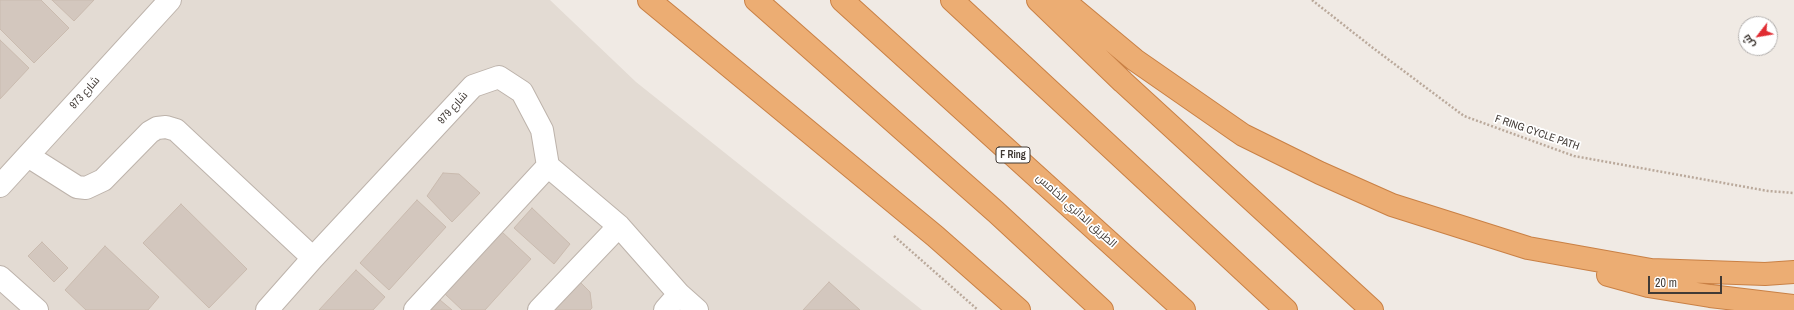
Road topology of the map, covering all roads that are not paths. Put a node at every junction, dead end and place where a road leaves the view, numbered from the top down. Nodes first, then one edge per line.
1 (170, 0) edge
2 (649, 0) edge
3 (756, 0) edge
4 (842, 0) edge
5 (952, 0) edge
6 (1038, 0) edge
7 (1063, 0) edge
8 (28, 156) junction
9 (548, 166) junction
10 (0, 186) edge
11 (996, 212) junction
12 (619, 226) junction
13 (1528, 248) junction
14 (313, 258) junction
15 (1794, 272) edge
16 (0, 277) edge
17 (672, 302) edge
18 (1794, 306) edge
19 (37, 310) edge
20 (267, 310) edge
21 (415, 310) edge
22 (539, 310) edge
23 (697, 310) edge
24 (1019, 310) edge
25 (1087, 310) edge
26 (1102, 310) edge
27 (1184, 310) edge
28 (1286, 310) edge
29 (1372, 310) edge

1 - 8 street, شارع 973
2 - 24 highway
3 - 11 highway
4 - 27 highway, الطريق الدائري الخامس / F Ring
5 - 28 highway
6 - 29 highway
7 - 13 highway
8 - 10 street, شارع 973
8 - 14 street
9 - 12 street
9 - 14 street, شارع 979
9 - 21 street
11 - 25 highway
11 - 26 highway
12 - 17 street
12 - 22 street
13 - 15 highway
13 - 18 highway
14 - 20 street, شارع 979
16 - 19 street
17 - 23 street

